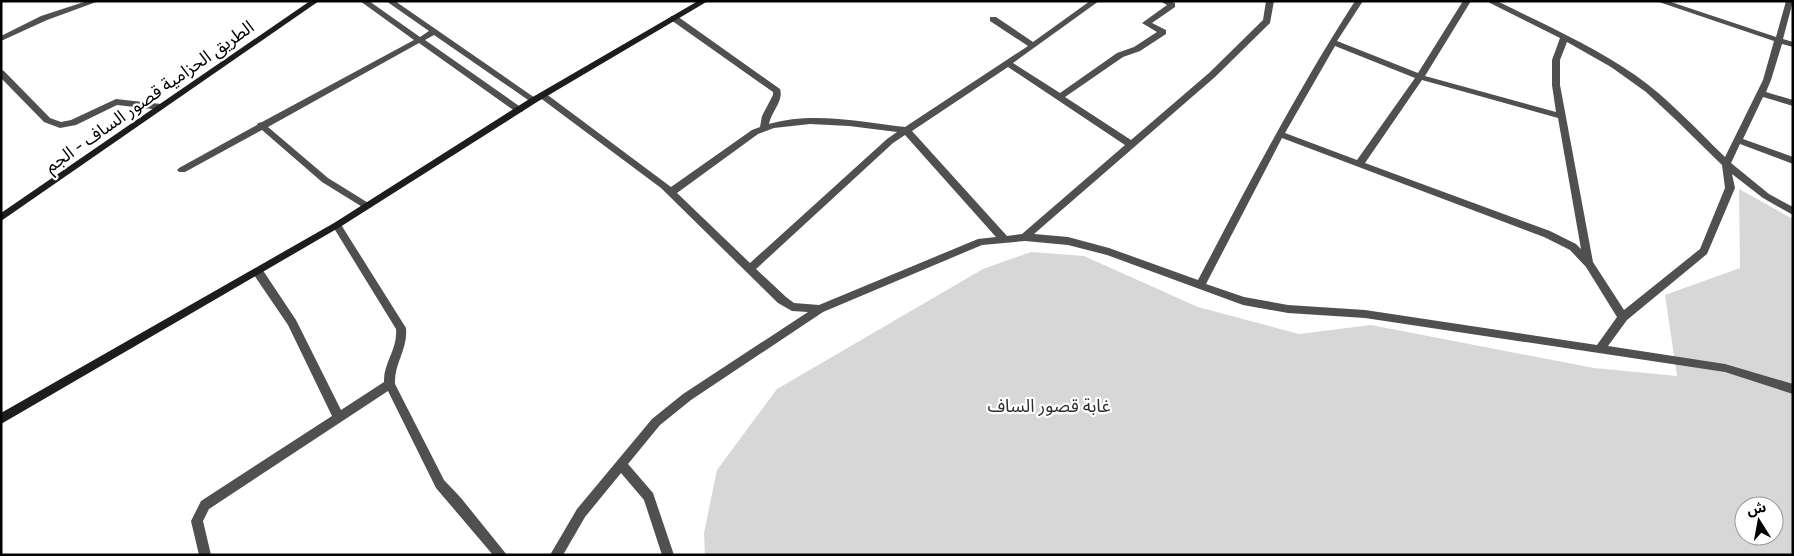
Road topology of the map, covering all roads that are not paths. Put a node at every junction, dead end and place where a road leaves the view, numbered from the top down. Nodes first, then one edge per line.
1 (95, 1) edge
2 (315, 1) edge
3 (364, 1) edge
4 (390, 1) edge
5 (704, 1) edge
6 (1095, 1) edge
7 (1164, 1) edge
8 (1270, 1) edge
9 (1359, 1) edge
10 (1467, 1) edge
11 (1490, 1) edge
12 (1660, 1) edge
13 (1790, 1) edge
14 (674, 18) junction
15 (993, 19) dead end
16 (434, 32) junction
17 (1564, 38) junction
18 (1, 39) edge
19 (418, 40) junction
20 (1778, 40) junction
21 (1332, 42) junction
22 (1793, 45) edge
23 (1033, 46) junction
24 (1008, 63) junction
25 (1, 73) edge
26 (1420, 76) junction
27 (1761, 93) junction
28 (1060, 97) junction
29 (538, 98) junction
30 (1793, 103) edge
31 (161, 107) junction
32 (519, 110) junction
33 (1562, 116) junction
34 (261, 125) junction
35 (764, 128) junction
36 (906, 130) junction
37 (1279, 134) junction
38 (1738, 140) junction
39 (1130, 144) junction
40 (1793, 161) edge
41 (1359, 164) junction
42 (1726, 164) junction
43 (182, 170) dead end
44 (670, 193) junction
45 (367, 206) junction
46 (1793, 212) edge
47 (1, 218) edge
48 (337, 225) junction
49 (1025, 237) junction
50 (1004, 239) junction
51 (1588, 264) junction
52 (750, 269) junction
53 (258, 272) junction
54 (1200, 286) junction
55 (820, 309) junction
56 (1623, 317) junction
57 (1600, 349) junction
58 (390, 384) junction
59 (1793, 389) edge
60 (339, 418) junction
61 (1, 419) edge
62 (621, 464) junction
63 (205, 555) edge
64 (501, 555) edge
65 (556, 555) edge
66 (668, 555) edge

1 - 18 street
2 - 31 street, الطريق الحزامية قصور الساف - الجم
3 - 19 street
4 - 16 street
5 - 14 street
6 - 23 street
7 - 28 street
8 - 39 street
9 - 21 street
10 - 26 street
11 - 17 street
12 - 20 street
13 - 20 street
14 - 29 street
14 - 35 street
15 - 23 street
16 - 19 street
16 - 29 street
17 - 33 street
17 - 42 street
19 - 32 street
19 - 34 street
20 - 22 street
20 - 27 street
21 - 26 street
21 - 37 street
23 - 24 street
24 - 28 street
24 - 36 street
25 - 31 street
26 - 33 street
26 - 41 street
27 - 30 street
27 - 38 street
28 - 39 street
29 - 32 street
29 - 44 street
31 - 47 street, الطريق الحزامية قصور الساف - الجم
32 - 45 street
33 - 51 street
34 - 43 street
34 - 45 street
35 - 36 street
35 - 44 street
36 - 50 street
36 - 52 street
37 - 41 street
37 - 54 street
38 - 40 street
38 - 42 street
39 - 49 street
41 - 51 street
42 - 46 street
42 - 56 street
44 - 52 street
45 - 48 street
48 - 53 street
48 - 58 street
49 - 50 street
49 - 54 street
50 - 55 street
51 - 56 street
52 - 55 street
53 - 60 street
53 - 61 street
54 - 57 street
55 - 62 street
56 - 57 street
57 - 59 street
58 - 60 street
58 - 64 street
60 - 63 street
62 - 65 street
62 - 66 street

